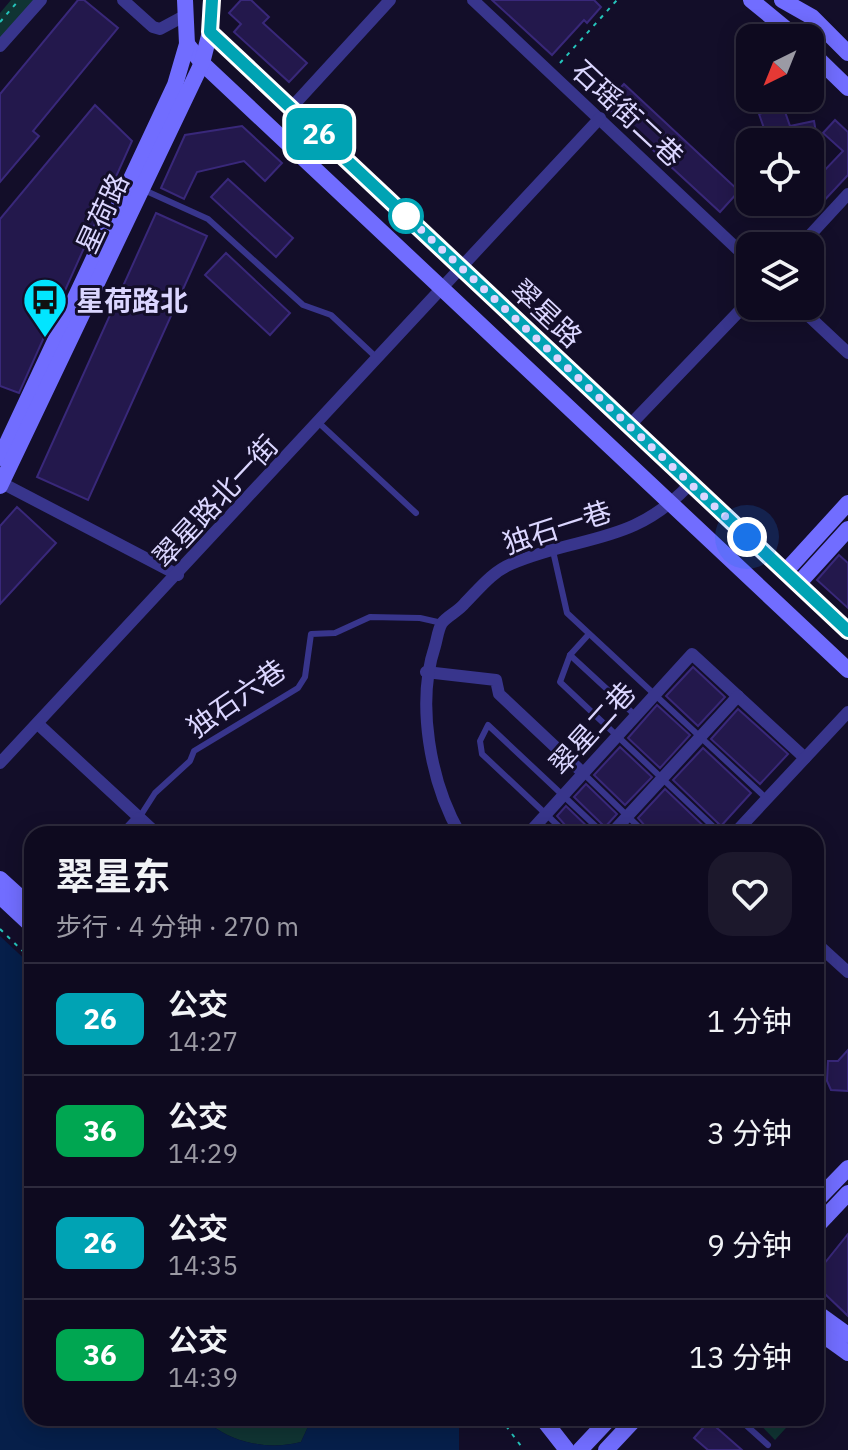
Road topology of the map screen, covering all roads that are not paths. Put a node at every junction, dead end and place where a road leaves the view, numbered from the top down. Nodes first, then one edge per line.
1 (41, 0) edge
2 (123, 0) edge
3 (211, 0) edge
4 (390, 0) edge
5 (473, 0) edge
6 (751, 0) edge
7 (782, 0) edge
8 (185, 8) edge
9 (780, 24) edge
10 (210, 32) junction
11 (187, 44) junction
12 (0, 46) edge
13 (848, 53) edge
14 (241, 61) junction
15 (202, 63) junction
16 (824, 65) edge
17 (223, 83) junction
18 (848, 88) edge
19 (291, 108) junction
20 (600, 118) junction
21 (135, 186) junction
22 (848, 194) edge
23 (813, 232) edge
24 (736, 248) edge
25 (462, 268) junction
26 (443, 289) junction
27 (736, 315) edge
28 (813, 320) edge
29 (848, 353) edge
30 (378, 359) junction
31 (319, 423) junction
32 (629, 426) junction
33 (0, 458) edge
34 (691, 483) junction
35 (1, 484) edge
36 (848, 503) edge
37 (672, 504) junction
38 (416, 513) dead end
39 (848, 529) edge
40 (553, 550) junction
41 (785, 572) junction
42 (178, 575) junction
43 (798, 584) junction
44 (442, 623) junction
45 (848, 631) edge
46 (589, 634) junction
47 (570, 655) junction
48 (848, 670) edge
49 (426, 672) junction
50 (655, 695) junction
51 (738, 696) junction
52 (848, 712) edge
53 (636, 716) junction
54 (39, 725) junction
55 (617, 736) junction
56 (700, 737) junction
57 (805, 758) junction
58 (0, 763) edge
59 (583, 773) junction
60 (662, 778) junction
61 (563, 795) junction
62 (767, 799) junction
63 (546, 814) junction
64 (627, 816) junction
65 (139, 818) junction
66 (132, 826) edge
67 (148, 826) edge
68 (455, 826) edge
69 (535, 826) edge
70 (559, 826) edge
71 (596, 826) edge
72 (618, 826) edge
73 (638, 826) edge
74 (713, 826) edge
75 (742, 826) edge
76 (0, 879) edge
77 (0, 896) edge
78 (24, 901) edge
79 (24, 918) edge
80 (824, 950) edge
81 (848, 972) edge
82 (848, 1168) edge
83 (824, 1193) edge
84 (848, 1193) edge
85 (824, 1218) edge
86 (824, 1318) edge
87 (848, 1335) edge
88 (824, 1336) edge
89 (848, 1353) edge
90 (548, 1426) edge
91 (561, 1426) edge
92 (602, 1426) edge
93 (628, 1426) edge
94 (747, 1426) edge
95 (768, 1445) dead end
96 (567, 1450) edge
97 (580, 1450) edge
98 (606, 1450) edge

1 - 12 street
2 - 8 street
3 - 10 street, 星荷路
4 - 19 street
5 - 20 street, 石瑶街二巷
6 - 9 street
7 - 13 street
8 - 11 street, 星荷路
10 - 14 street, 翠星路
10 - 15 street, 星荷路
11 - 15 street, 翠星路
11 - 21 street, 星荷路
14 - 17 street
14 - 19 street, 翠星路
15 - 17 street, 翠星路
15 - 21 street, 星荷路
16 - 18 street
17 - 26 street, 翠星路
19 - 25 street, 翠星路
20 - 24 street, 石瑶街二巷
20 - 25 street, 翠星路北一街
21 - 30 lane
21 - 33 street, 星荷路
21 - 35 street, 星荷路
22 - 23 street
25 - 26 street, 翠星路北一街
25 - 32 street, 翠星路
26 - 30 street, 翠星路北一街
26 - 37 street, 翠星路
27 - 32 street
28 - 29 street
30 - 31 street, 翠星路北一街
31 - 38 lane
31 - 42 street, 翠星路北一街
32 - 34 street, 翠星路
34 - 37 street, 独石一巷
34 - 41 street, 翠星路
35 - 42 street
36 - 41 street
37 - 40 street, 独石一巷
37 - 48 street, 翠星路
39 - 43 street
40 - 44 street, 独石一巷
40 - 46 lane
41 - 43 street, 翠星路
42 - 54 street, 翠星路北一街
43 - 45 street, 翠星路
44 - 49 street
44 - 65 lane, 独石六巷
46 - 47 lane
46 - 50 lane
47 - 53 lane
47 - 55 lane
49 - 59 street
49 - 68 street
50 - 51 street, 翠星二巷
50 - 53 street, 翠星二巷
50 - 56 lane
51 - 56 street
51 - 57 street
52 - 57 street
53 - 55 street, 翠星二巷
54 - 58 street, 翠星路北一街
54 - 65 street
55 - 59 street, 翠星二巷
55 - 60 lane
56 - 60 street
56 - 62 lane
57 - 62 street
59 - 61 street, 翠星二巷
59 - 64 lane
60 - 64 street
60 - 74 lane
61 - 63 street, 翠星二巷
61 - 63 lane
61 - 71 lane
62 - 75 street
63 - 69 street, 翠星二巷
63 - 70 lane
64 - 72 street
64 - 73 lane
65 - 66 street
65 - 67 street
76 - 78 street
77 - 79 street
80 - 81 street
82 - 83 street
84 - 85 street
86 - 87 street
88 - 89 street
90 - 96 street
91 - 97 street
92 - 97 street
93 - 98 street
94 - 95 lane

